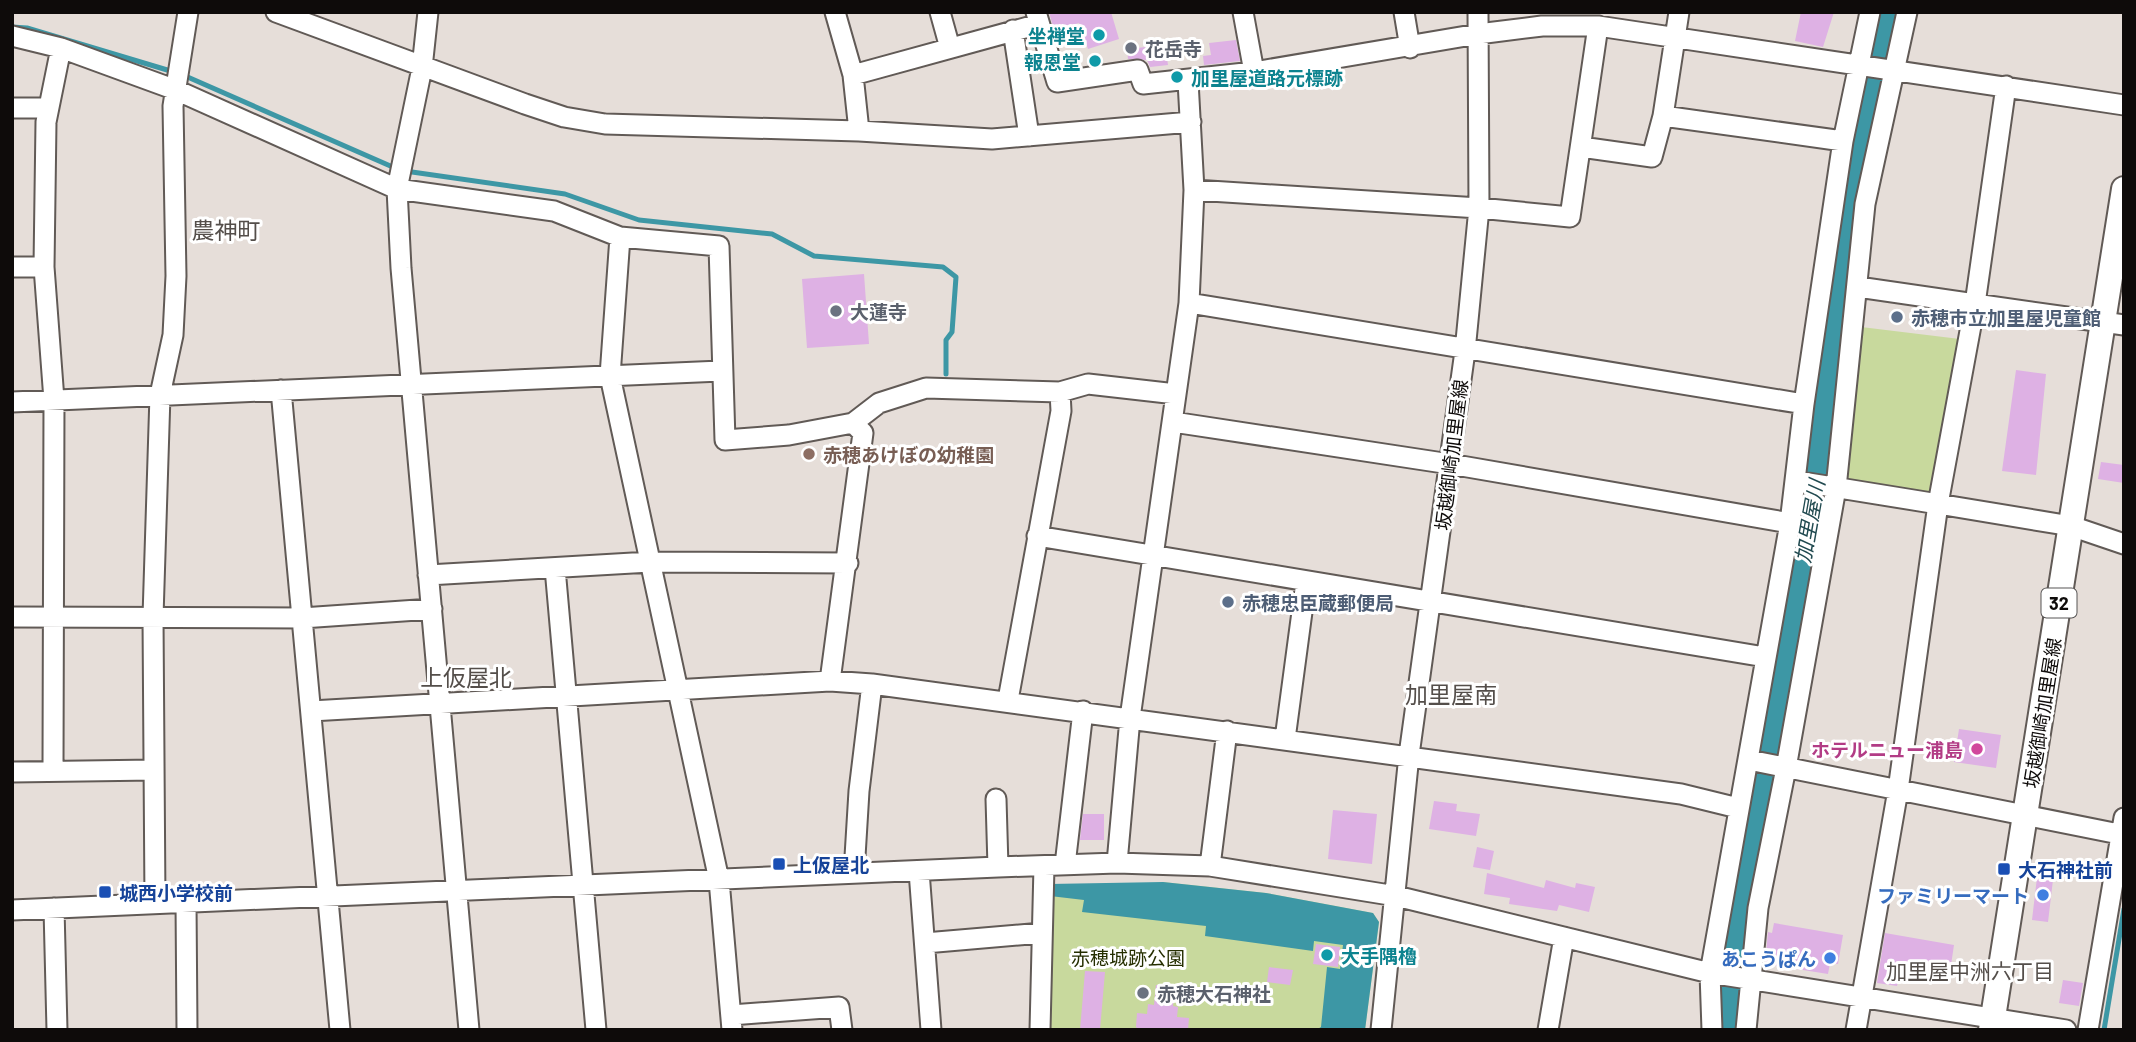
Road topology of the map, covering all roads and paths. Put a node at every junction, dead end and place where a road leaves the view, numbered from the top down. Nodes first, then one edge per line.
1 (188, 12) edge
2 (276, 12) edge
3 (428, 12) edge
4 (835, 12) edge
5 (940, 12) edge
6 (1243, 12) edge
7 (1404, 12) edge
8 (1478, 12) edge
9 (1679, 12) edge
10 (1870, 12) edge
11 (1907, 12) edge
12 (1037, 18) edge
13 (1598, 26) junction
14 (1013, 30) junction
15 (1478, 34) junction
16 (12, 36) edge
17 (1675, 37) junction
18 (61, 48) junction
19 (950, 48) junction
20 (1410, 48) junction
21 (1859, 63) junction
22 (422, 68) junction
23 (1895, 71) junction
24 (1254, 72) junction
25 (853, 75) junction
26 (1188, 81) junction
27 (2006, 86) junction
28 (176, 90) junction
29 (2124, 105) edge
30 (12, 108) edge
31 (47, 108) junction
32 (1663, 116) junction
33 (1191, 122) junction
34 (859, 131) junction
35 (1029, 136) junction
36 (1843, 141) junction
37 (1581, 147) junction
38 (397, 189) junction
39 (2124, 189) edge
40 (1194, 190) junction
41 (1479, 208) junction
42 (620, 237) junction
43 (12, 267) edge
44 (44, 267) junction
45 (1858, 287) junction
46 (1189, 303) junction
47 (1975, 304) junction
48 (2113, 323) edge
49 (1465, 351) junction
50 (721, 371) junction
51 (610, 376) junction
52 (413, 384) junction
53 (281, 390) junction
54 (1060, 392) junction
55 (1176, 394) junction
56 (160, 396) junction
57 (54, 400) junction
58 (12, 402) edge
59 (1804, 404) junction
60 (1173, 422) junction
61 (853, 423) junction
62 (1450, 464) junction
63 (1796, 481) junction
64 (1836, 488) junction
65 (1938, 503) junction
66 (1790, 523) junction
67 (2071, 526) junction
68 (1037, 536) junction
69 (2124, 544) edge
70 (1155, 556) junction
71 (650, 562) junction
72 (848, 563) junction
73 (555, 568) junction
74 (428, 575) junction
75 (1306, 582) junction
76 (1432, 602) junction
77 (432, 609) junction
78 (12, 617) edge
79 (52, 617) junction
80 (153, 617) junction
81 (302, 618) junction
82 (1765, 657) junction
83 (830, 681) junction
84 (872, 684) junction
85 (678, 691) junction
86 (566, 697) junction
87 (1008, 700) junction
88 (442, 704) junction
89 (311, 711) junction
90 (1083, 711) junction
91 (1130, 718) junction
92 (1227, 732) junction
93 (1285, 739) junction
94 (1409, 755) junction
95 (1749, 760) junction
96 (1786, 768) junction
97 (154, 770) junction
98 (53, 771) junction
99 (12, 772) edge
100 (1898, 790) junction
101 (996, 799) dead end
102 (1738, 807) junction
103 (2025, 816) junction
104 (2123, 829) edge
105 (1117, 863) junction
106 (1065, 865) junction
107 (1044, 866) junction
108 (1210, 866) junction
109 (998, 867) junction
110 (919, 871) junction
111 (854, 873) junction
112 (719, 880) junction
113 (585, 886) junction
114 (457, 891) junction
115 (1396, 895) junction
116 (328, 896) junction
117 (186, 902) junction
118 (155, 903) junction
119 (54, 908) junction
120 (12, 910) edge
121 (1042, 933) junction
122 (1564, 937) junction
123 (925, 943) junction
124 (1713, 974) junction
125 (1747, 980) junction
126 (1862, 999) junction
127 (732, 1022) edge
128 (1992, 1023) edge
129 (57, 1030) edge
130 (187, 1030) edge
131 (340, 1030) edge
132 (469, 1030) edge
133 (596, 1030) edge
134 (842, 1030) edge
135 (931, 1030) edge
136 (1040, 1030) edge
137 (1381, 1030) edge
138 (1548, 1030) edge
139 (1712, 1030) edge
140 (1746, 1030) edge
141 (1856, 1030) edge
142 (2066, 1030) edge
143 (2088, 1030) edge

1 - 28 street
2 - 22 street
3 - 22 street
4 - 25 street
5 - 19 street
6 - 24 street
7 - 20 street
8 - 15 street, 坂越御崎加里屋線
9 - 17 street
10 - 21 street
11 - 23 street
12 - 14 street
12 - 26 street
13 - 15 street
13 - 17 street
13 - 37 street
14 - 19 street
14 - 35 street
15 - 20 street
15 - 41 street, 坂越御崎加里屋線
16 - 18 street
17 - 21 street
17 - 32 street
18 - 28 street
18 - 31 street
19 - 25 street
20 - 24 street
21 - 23 street
21 - 36 street
22 - 34 street
22 - 38 street
23 - 27 street
23 - 45 street
24 - 26 street
25 - 34 street
26 - 33 street
27 - 29 street
27 - 47 street
28 - 38 street
28 - 56 street
30 - 31 street
31 - 44 street
32 - 36 street
32 - 37 street
33 - 35 street
33 - 40 street
34 - 35 street
36 - 59 street
37 - 41 street
38 - 42 street
38 - 52 street
39 - 48 main road, 坂越御崎加里屋線 / 32
40 - 41 street
40 - 46 street
41 - 49 street, 坂越御崎加里屋線
42 - 50 street
42 - 51 street
43 - 44 street
44 - 57 street
45 - 47 street
45 - 64 street
46 - 49 street
46 - 55 street
47 - 48 street
47 - 65 street
48 - 67 main road, 坂越御崎加里屋線 / 32
49 - 59 street
49 - 62 street, 坂越御崎加里屋線
50 - 51 street
50 - 61 street
51 - 52 street
51 - 71 street
52 - 53 street
52 - 74 street
53 - 56 street
53 - 81 street
54 - 55 street
54 - 61 street
54 - 68 street
55 - 60 street
56 - 57 street
56 - 80 street
57 - 58 street
57 - 79 street
59 - 63 street
60 - 62 street
60 - 70 street
61 - 72 street
62 - 66 street
62 - 76 street, 坂越御崎加里屋線
63 - 64 street
63 - 66 street
64 - 65 street
64 - 96 street
65 - 67 street
65 - 100 street
66 - 82 street
67 - 69 street
67 - 103 main road, 坂越御崎加里屋線 / 32
68 - 70 street
68 - 87 street
70 - 75 street
70 - 91 street
71 - 72 street
71 - 73 street
71 - 85 street
72 - 83 street
73 - 74 street
73 - 86 street
74 - 77 street
75 - 76 street
75 - 93 street
76 - 82 street
76 - 94 street, 坂越御崎加里屋線
77 - 81 street
77 - 88 street
78 - 79 street
79 - 80 street
79 - 98 street
80 - 81 street
80 - 97 street
81 - 89 street
82 - 95 street
83 - 84 street
83 - 85 street
84 - 87 street
84 - 111 street
85 - 86 street
85 - 112 street
86 - 88 street
86 - 113 street
87 - 90 street
88 - 89 street
88 - 114 street
89 - 116 street
90 - 91 street
90 - 106 street
91 - 92 street
91 - 105 street
92 - 93 street
92 - 108 street
93 - 94 street
94 - 102 street
94 - 115 street, 坂越御崎加里屋線
95 - 96 street
95 - 102 street
96 - 100 street
96 - 125 street
97 - 98 street
97 - 118 street
98 - 99 street
100 - 103 street
100 - 126 street
101 - 109 street
102 - 124 street
103 - 104 street
103 - 128 main road, 坂越御崎加里屋線 / 32
104 - 143 street
105 - 106 street
105 - 108 street
106 - 107 street
107 - 109 street
107 - 121 street
108 - 115 street
109 - 110 street
110 - 111 street
110 - 123 street
111 - 112 street
112 - 113 street
112 - 127 street
113 - 114 street
113 - 133 street
114 - 116 street
114 - 132 street
115 - 122 street
115 - 137 street, 坂越御崎加里屋線
116 - 117 street
116 - 131 street
117 - 118 street
117 - 130 street
118 - 119 street
119 - 120 street
119 - 129 street
121 - 123 street
121 - 136 street
122 - 124 street
122 - 138 street
123 - 135 street
124 - 125 street
124 - 139 street
125 - 126 street
125 - 140 street
126 - 128 street
126 - 141 street
127 - 134 street
128 - 142 street

